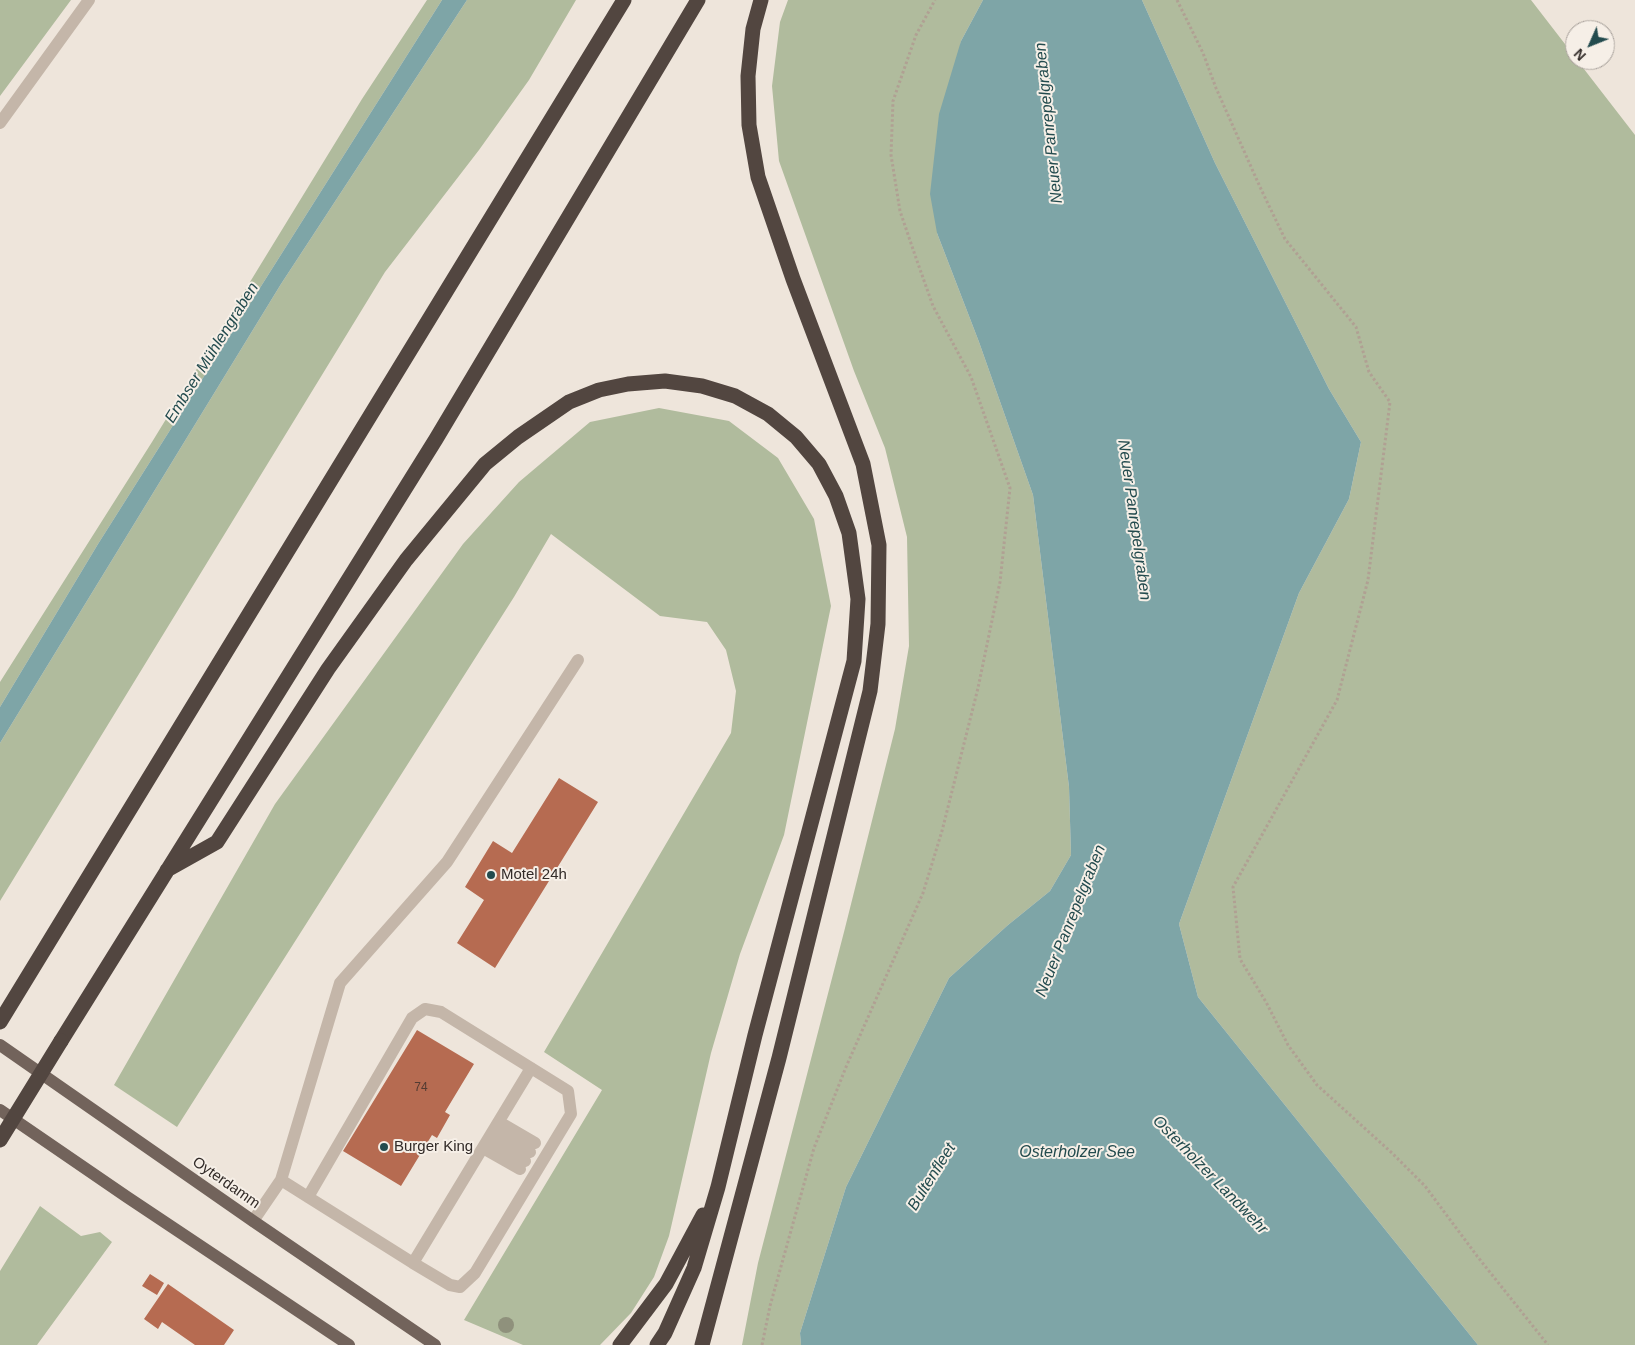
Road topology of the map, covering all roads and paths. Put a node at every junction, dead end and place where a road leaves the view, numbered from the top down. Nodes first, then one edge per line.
1 (89, 0) edge
2 (624, 0) edge
3 (698, 0) edge
4 (761, 0) edge
5 (935, 0) edge
6 (1177, 0) edge
7 (0, 122) edge
8 (578, 660) dead end
9 (166, 870) junction
10 (0, 1022) edge
11 (0, 1045) edge
12 (531, 1068) junction
13 (0, 1110) edge
14 (491, 1135) junction
15 (0, 1140) edge
16 (281, 1180) junction
17 (718, 1187) junction
18 (308, 1197) junction
19 (253, 1221) junction
20 (413, 1263) junction
21 (349, 1345) edge
22 (435, 1345) edge
23 (620, 1345) edge
24 (657, 1345) edge
25 (702, 1345) edge
26 (762, 1345) edge
27 (1548, 1345) edge

1 - 7 street
2 - 10 highway
3 - 9 highway
4 - 25 highway
5 - 26 path
6 - 27 path
8 - 16 street
9 - 15 highway, bridge
9 - 17 highway
11 - 19 main road, Oyterdamm
12 - 14 street
12 - 18 street
12 - 20 street
13 - 21 main road
14 - 14 street
14 - 20 street
16 - 18 street
16 - 19 street
17 - 23 highway
17 - 24 highway
18 - 20 street
19 - 22 main road, Oyterdamm

